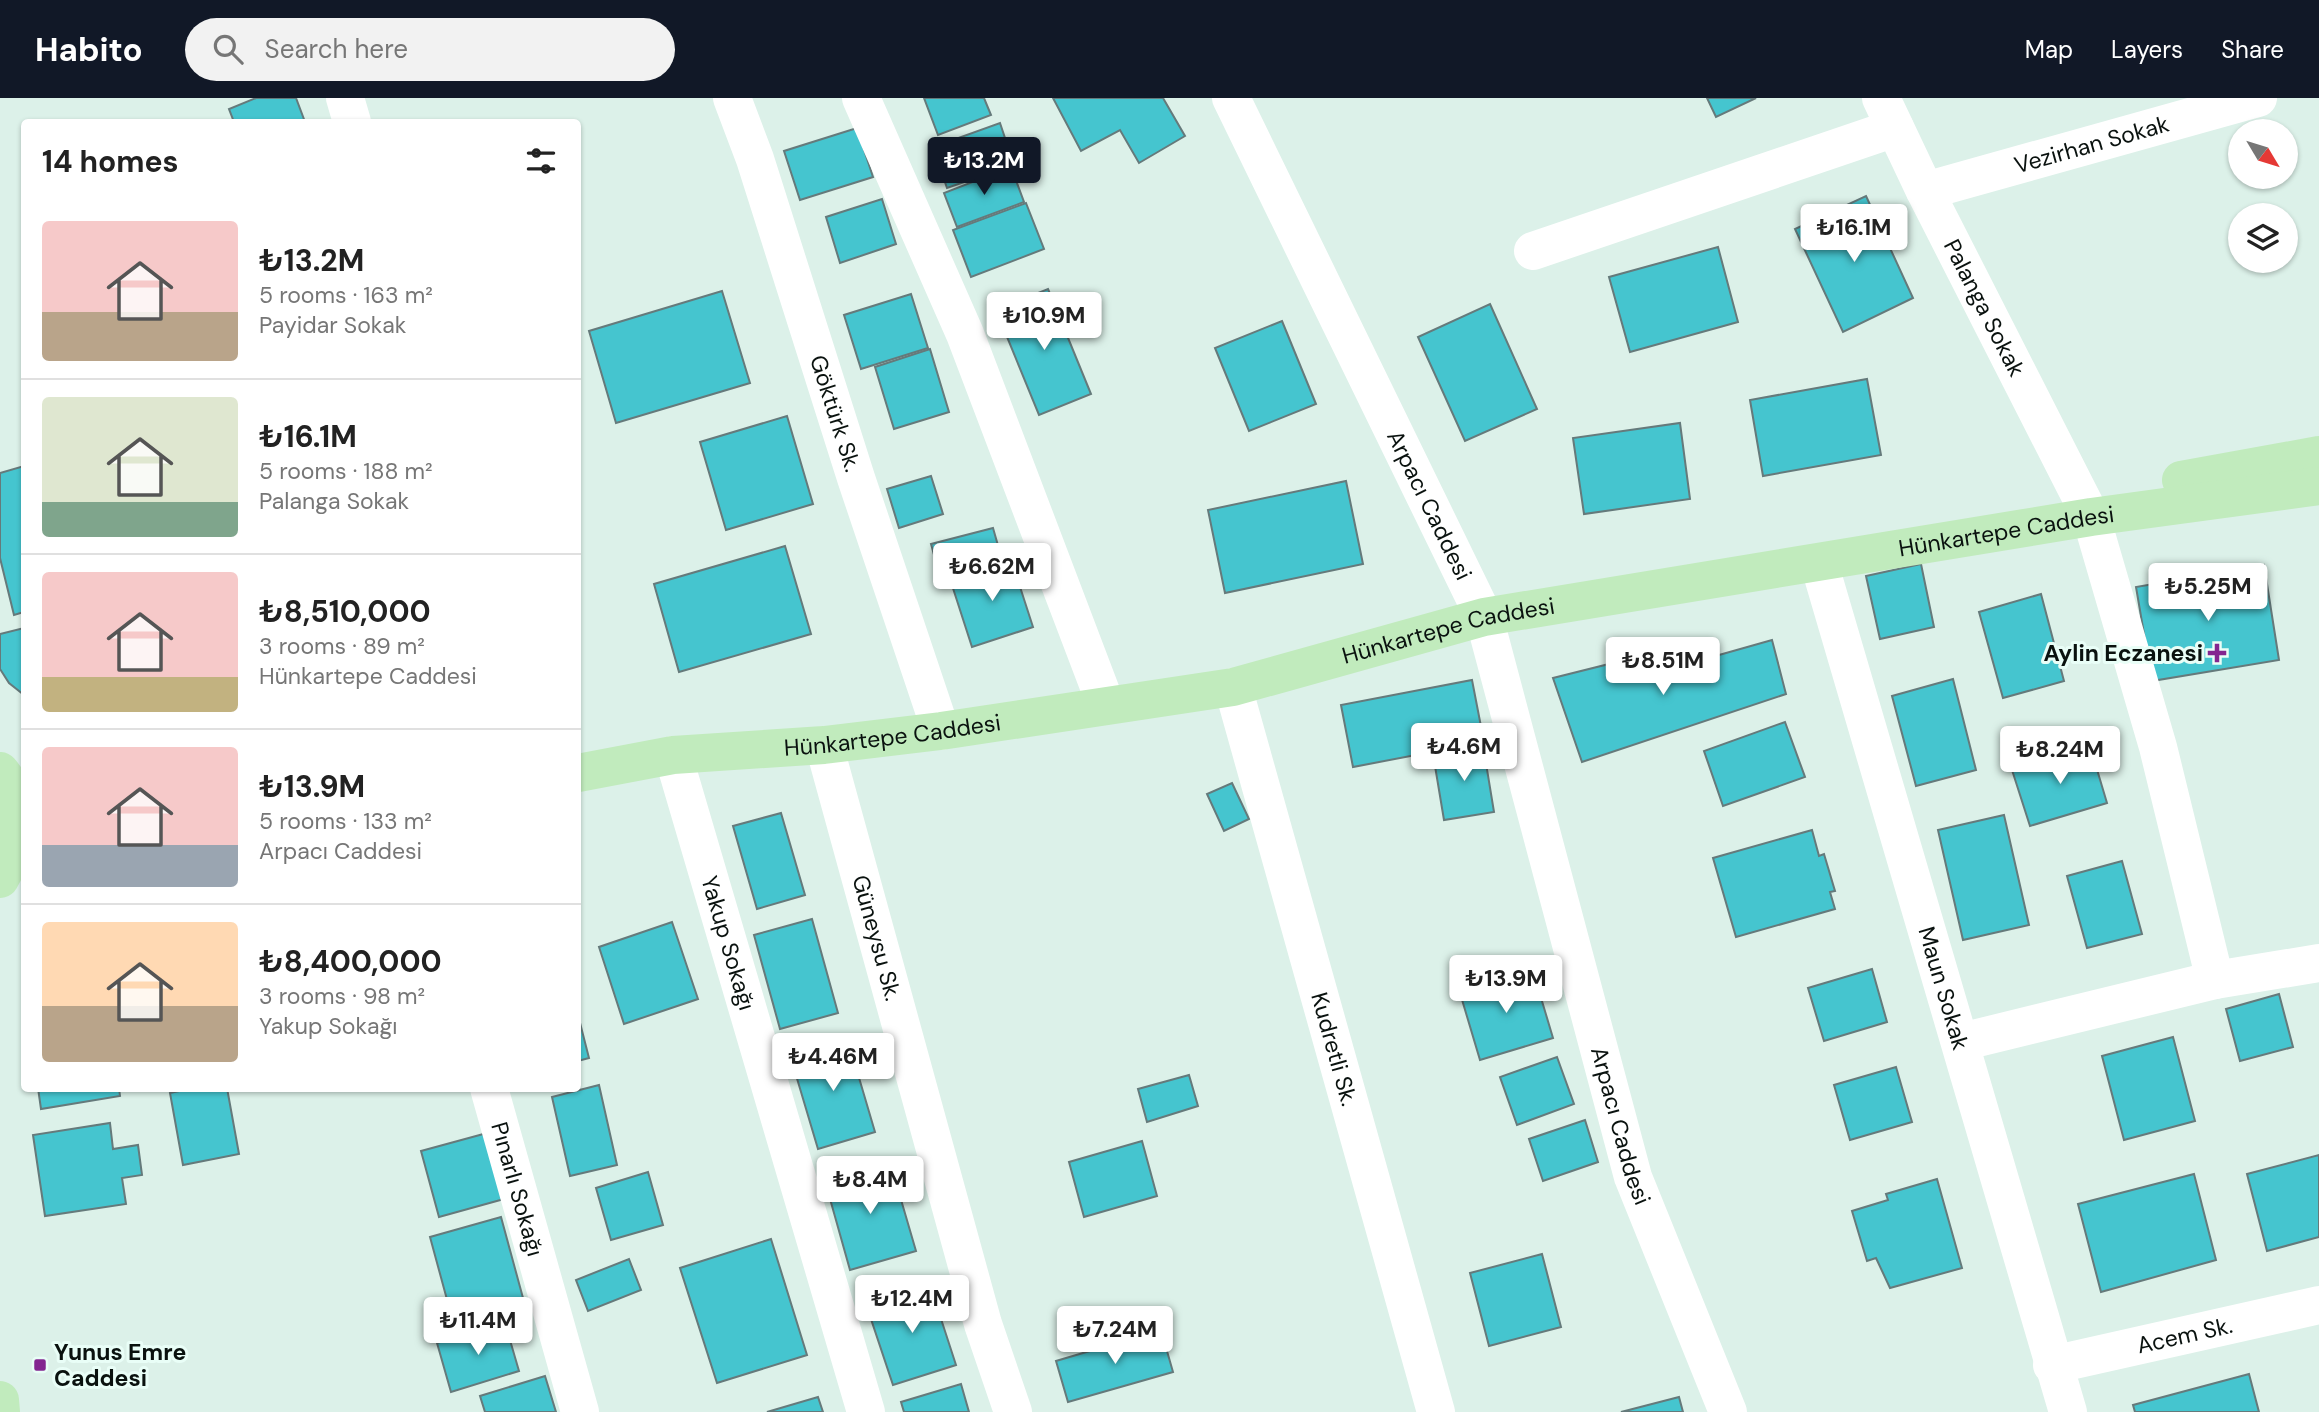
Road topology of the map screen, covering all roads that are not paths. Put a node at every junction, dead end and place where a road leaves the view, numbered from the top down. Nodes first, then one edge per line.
1 (345, 98) edge
2 (732, 98) edge
3 (862, 98) edge
4 (1231, 98) edge
5 (2258, 98) edge
6 (1888, 113) edge
7 (351, 119) edge
8 (1925, 191) junction
9 (1533, 251) dead end
10 (2319, 455) edge
11 (2319, 486) edge
12 (2091, 517) junction
13 (1819, 563) junction
14 (1484, 617) junction
15 (1233, 687) junction
16 (1107, 705) junction
17 (941, 731) junction
18 (824, 745) junction
19 (673, 755) junction
20 (0, 760) edge
21 (21, 768) edge
22 (0, 771) edge
23 (581, 771) edge
24 (21, 878) edge
25 (0, 880) edge
26 (2319, 963) edge
27 (2215, 980) junction
28 (1961, 1042) junction
29 (490, 1092) edge
30 (2319, 1306) edge
31 (2052, 1365) junction
32 (0, 1400) edge
33 (1, 1412) edge
34 (580, 1412) edge
35 (866, 1412) edge
36 (1013, 1412) edge
37 (1436, 1412) edge
38 (1728, 1412) edge
39 (2068, 1412) edge

1 - 7 street
2 - 17 street, Göktürk Sk.
3 - 16 street
4 - 14 street, Arpacı Caddesi
5 - 8 street, Vezirhan Sokak
6 - 8 street, Palanga Sokak
6 - 9 street
8 - 12 street, Palanga Sokak
10 - 12 main road
11 - 12 main road, Hünkartepe Caddesi
12 - 13 main road, Hünkartepe Caddesi
12 - 27 street, Palanga Sokak
13 - 14 main road, Hünkartepe Caddesi
13 - 28 street, Maun Sokak
14 - 15 main road, Hünkartepe Caddesi
14 - 38 street, Arpacı Caddesi
15 - 16 main road, Hünkartepe Caddesi
15 - 37 street, Kudretli Sk.
16 - 17 main road, Hünkartepe Caddesi
17 - 18 main road, Hünkartepe Caddesi
18 - 19 main road, Hünkartepe Caddesi
18 - 36 street, Güneysu Sk.
19 - 23 main road, Hünkartepe Caddesi
19 - 35 street, Yakup Sokağı
20 - 21 main road
22 - 25 main road
24 - 25 main road
26 - 27 street
27 - 28 street
28 - 31 street, Maun Sokak
29 - 34 street, Pınarlı Sokağı
30 - 31 street, Acem Sk.
31 - 39 street, Maun Sokak
32 - 33 main road

